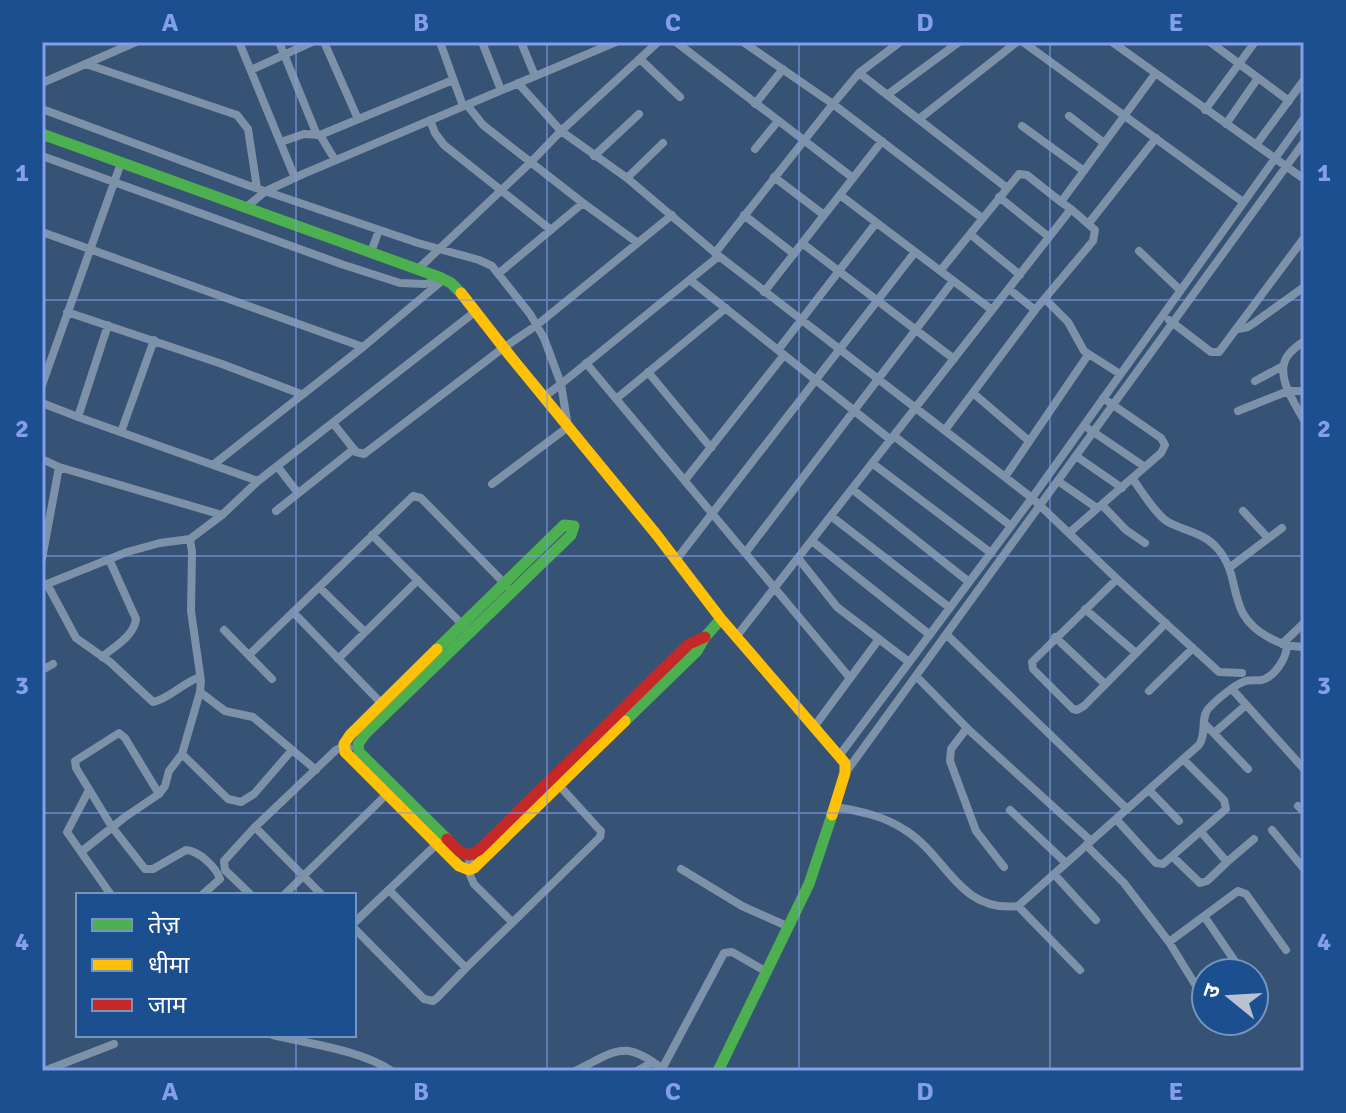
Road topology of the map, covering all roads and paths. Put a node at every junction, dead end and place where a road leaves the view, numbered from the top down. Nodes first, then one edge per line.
1 (136, 42) edge
2 (239, 42) edge
3 (279, 42) edge
4 (312, 42) edge
5 (324, 42) edge
6 (440, 42) edge
7 (482, 42) edge
8 (657, 42) edge
9 (676, 42) edge
10 (743, 42) edge
11 (900, 42) edge
12 (959, 42) edge
13 (1020, 42) edge
14 (1112, 42) edge
15 (1210, 42) edge
16 (1255, 42) edge
17 (524, 43) edge
18 (612, 43) edge
19 (285, 54) junction
20 (640, 59) junction
21 (1239, 63) junction
22 (86, 64) junction
23 (783, 69) junction
24 (251, 70) junction
25 (859, 73) junction
26 (1155, 74) junction
27 (535, 76) junction
28 (1258, 78) junction
29 (453, 80) junction
30 (1304, 80) edge
31 (42, 83) edge
32 (518, 83) junction
33 (501, 90) junction
34 (887, 95) junction
35 (680, 97) dead end
36 (1289, 101) junction
37 (755, 104) junction
38 (833, 104) junction
39 (465, 106) junction
40 (42, 109) edge
41 (1205, 110) junction
42 (639, 114) dead end
43 (1125, 115) junction
44 (1069, 116) dead end
45 (1304, 118) edge
46 (358, 119) junction
47 (919, 119) junction
48 (430, 120) junction
49 (778, 121) junction
50 (1226, 124) junction
51 (1022, 126) dead end
52 (561, 131) junction
53 (42, 134) edge
54 (318, 135) junction
55 (1156, 138) junction
56 (803, 141) junction
57 (882, 141) junction
58 (281, 142) junction
59 (1304, 142) edge
60 (663, 143) dead end
61 (1104, 143) junction
62 (1256, 145) junction
63 (755, 149) dead end
64 (42, 156) edge
65 (594, 156) junction
66 (1274, 158) junction
67 (335, 160) junction
68 (531, 162) junction
69 (121, 163) junction
70 (1286, 166) junction
71 (1084, 171) junction
72 (774, 177) junction
73 (295, 178) junction
74 (627, 178) junction
75 (853, 178) junction
76 (1304, 179) edge
77 (114, 183) junction
78 (1007, 188) junction
79 (262, 190) junction
80 (501, 190) junction
81 (1251, 190) junction
82 (840, 195) junction
83 (999, 197) junction
84 (1262, 199) junction
85 (1061, 202) junction
86 (1243, 202) junction
87 (583, 203) junction
88 (246, 207) junction
89 (1071, 209) junction
90 (672, 215) junction
91 (744, 215) junction
92 (824, 215) junction
93 (982, 218) junction
94 (876, 223) junction
95 (1089, 223) junction
96 (379, 230) junction
97 (551, 230) junction
98 (42, 232) edge
99 (970, 234) junction
100 (1049, 237) junction
101 (1304, 238) edge
102 (638, 243) junction
103 (802, 243) junction
104 (90, 249) junction
105 (439, 249) junction
106 (1139, 251) dead end
107 (1207, 251) junction
108 (371, 252) junction
109 (915, 252) junction
110 (717, 254) junction
111 (794, 254) junction
112 (1218, 259) junction
113 (418, 269) junction
114 (839, 271) junction
115 (940, 271) junction
116 (498, 274) junction
117 (1020, 275) junction
118 (443, 279) junction
119 (690, 280) junction
120 (953, 281) junction
121 (1182, 286) junction
122 (1304, 287) edge
123 (1009, 289) junction
124 (1195, 289) junction
125 (764, 292) junction
126 (1045, 299) junction
127 (878, 301) junction
128 (726, 308) junction
129 (992, 310) junction
130 (1035, 310) junction
131 (476, 311) junction
132 (67, 312) junction
133 (1162, 315) junction
134 (801, 320) junction
135 (1171, 322) junction
136 (108, 325) junction
137 (537, 325) junction
138 (1237, 329) junction
139 (916, 330) junction
140 (154, 340) junction
141 (1304, 341) edge
142 (363, 347) junction
143 (503, 348) junction
144 (840, 349) junction
145 (781, 352) junction
146 (1088, 355) junction
147 (954, 359) junction
148 (586, 363) junction
149 (1283, 366) junction
150 (648, 372) junction
151 (1120, 374) junction
152 (879, 378) junction
153 (816, 381) junction
154 (1255, 381) dead end
155 (561, 384) junction
156 (42, 385) edge
157 (1288, 391) junction
158 (1304, 391) edge
159 (973, 393) junction
160 (301, 394) junction
161 (544, 397) junction
162 (1103, 398) junction
163 (616, 399) junction
164 (42, 403) edge
165 (1113, 404) junction
166 (916, 408) junction
167 (854, 411) junction
168 (1238, 411) dead end
169 (78, 417) junction
170 (1304, 420) edge
171 (333, 423) junction
172 (1084, 425) junction
173 (568, 427) junction
174 (945, 430) junction
175 (121, 432) junction
176 (1093, 432) junction
177 (892, 438) junction
178 (1029, 441) junction
179 (711, 448) junction
180 (354, 449) junction
181 (1076, 456) junction
182 (42, 459) edge
183 (872, 463) junction
184 (213, 465) junction
185 (277, 466) junction
186 (59, 467) junction
187 (1145, 467) junction
188 (1005, 477) junction
189 (1132, 478) junction
190 (685, 480) junction
191 (258, 481) junction
192 (1058, 481) junction
193 (492, 484) dead end
194 (1122, 488) junction
195 (852, 489) junction
196 (298, 493) junction
197 (1032, 498) junction
198 (1040, 506) junction
199 (1099, 506) junction
200 (276, 511) dead end
201 (1243, 511) dead end
202 (713, 512) junction
203 (222, 515) junction
204 (831, 516) junction
205 (1011, 526) junction
206 (1282, 528) dead end
207 (1069, 533) junction
208 (372, 535) junction
209 (1268, 538) junction
210 (190, 539) junction
211 (812, 541) junction
212 (1145, 543) dead end
213 (746, 552) junction
214 (991, 553) junction
215 (798, 558) junction
216 (42, 559) edge
217 (109, 559) junction
218 (676, 560) junction
219 (1229, 568) junction
220 (1117, 579) junction
221 (418, 580) junction
222 (969, 582) junction
223 (44, 585) edge
224 (319, 587) junction
225 (776, 587) junction
226 (508, 588) junction
227 (950, 608) junction
228 (1085, 609) junction
229 (293, 612) junction
230 (721, 619) junction
231 (1166, 623) junction
232 (1304, 623) edge
233 (467, 629) junction
234 (224, 630) dead end
235 (365, 632) junction
236 (930, 635) junction
237 (947, 635) junction
238 (736, 637) junction
239 (1055, 637) junction
240 (879, 639) junction
241 (1285, 645) junction
242 (1304, 647) edge
243 (1193, 648) junction
244 (1136, 653) junction
245 (249, 655) junction
246 (102, 657) junction
247 (338, 659) junction
248 (909, 662) junction
249 (53, 664) dead end
250 (42, 670) edge
251 (1242, 673) dead end
252 (916, 676) junction
253 (200, 677) junction
254 (850, 678) junction
255 (272, 679) dead end
256 (1105, 684) junction
257 (1232, 689) junction
258 (1149, 691) dead end
259 (200, 692) junction
260 (1246, 705) junction
261 (386, 708) junction
262 (1204, 722) junction
263 (814, 727) junction
264 (967, 728) junction
265 (1214, 733) junction
266 (344, 747) junction
267 (357, 748) junction
268 (292, 750) junction
269 (182, 754) junction
270 (839, 756) junction
271 (1183, 759) junction
272 (1302, 763) edge
273 (1248, 769) dead end
274 (316, 770) junction
275 (845, 773) junction
276 (556, 782) junction
277 (89, 790) junction
278 (392, 790) junction
279 (1149, 790) junction
280 (159, 794) junction
281 (835, 807) junction
282 (1127, 809) junction
283 (1010, 810) dead end
284 (1116, 819) junction
285 (1179, 821) dead end
286 (112, 827) junction
287 (255, 827) junction
288 (1272, 830) dead end
289 (1201, 832) junction
290 (1254, 839) dead end
291 (441, 840) junction
292 (1089, 843) junction
293 (81, 852) junction
294 (469, 855) junction
295 (1173, 857) junction
296 (1227, 862) junction
297 (1066, 863) junction
298 (1004, 867) dead end
299 (681, 869) dead end
300 (1304, 869) edge
301 (469, 870) junction
302 (1054, 874) junction
303 (303, 875) junction
304 (389, 890) junction
305 (110, 893) edge
306 (204, 893) edge
307 (245, 893) edge
308 (286, 893) edge
309 (320, 893) edge
310 (1018, 906) junction
311 (1204, 916) junction
312 (1096, 920) dead end
313 (512, 922) junction
314 (356, 924) edge
315 (789, 927) junction
316 (356, 928) edge
317 (1169, 942) junction
318 (1286, 950) dead end
319 (1232, 957) edge
320 (466, 968) junction
321 (1080, 970) dead end
322 (767, 972) junction
323 (1190, 976) edge
324 (281, 1037) edge
325 (114, 1044) dead end
326 (73, 1060) junction
327 (653, 1062) junction
328 (663, 1070) edge
329 (44, 1071) edge
330 (78, 1071) edge
331 (392, 1071) edge
332 (575, 1071) edge
333 (637, 1071) edge
334 (718, 1071) edge

1 - 22 street
2 - 24 street
3 - 19 street
4 - 19 street
5 - 46 street
6 - 29 street
7 - 33 street
8 - 20 street
9 - 37 street
10 - 23 street
11 - 25 street
12 - 34 street
13 - 43 street
13 - 47 street
14 - 26 street
15 - 21 street
16 - 21 street
17 - 27 street
18 - 27 street
19 - 24 street
19 - 54 street
20 - 35 street
20 - 52 street
21 - 28 street
21 - 41 street
22 - 31 street
22 - 79 street
23 - 37 street
23 - 38 street
24 - 58 street
25 - 34 street
25 - 38 street
26 - 41 street
26 - 43 street
27 - 32 street
28 - 36 street
28 - 50 street
29 - 39 street
29 - 46 street
30 - 36 street
32 - 33 street
32 - 52 street
33 - 39 street
34 - 47 street
36 - 62 street
37 - 49 street
38 - 56 street
38 - 57 street
39 - 48 street
39 - 68 street
40 - 79 street
41 - 50 street
42 - 65 street
43 - 55 street
43 - 61 street
44 - 61 street
45 - 66 street
46 - 54 street
47 - 78 street
48 - 67 street
48 - 80 street
49 - 56 street
49 - 63 street
50 - 62 street
51 - 71 street
52 - 65 street
52 - 68 street
53 - 69 street
54 - 58 street
54 - 67 street
55 - 86 street
55 - 95 street
56 - 72 street
56 - 75 street
57 - 75 street
57 - 93 street
58 - 73 street
59 - 70 street
60 - 74 street
61 - 71 street
62 - 66 street
64 - 77 street
65 - 74 street
66 - 70 street
66 - 81 street
67 - 73 street
68 - 80 street
68 - 87 street
69 - 77 street
69 - 88 street
70 - 76 street
70 - 84 street
71 - 85 street
72 - 91 street
72 - 92 street
73 - 79 street
74 - 90 street
75 - 82 street
77 - 104 street
77 - 118 street
78 - 83 street
78 - 85 street
79 - 88 street
79 - 96 street
80 - 97 street
80 - 105 street
81 - 84 street
81 - 86 street
82 - 92 street
82 - 94 street
83 - 93 street
83 - 100 street
84 - 112 street
85 - 89 street
86 - 107 street
87 - 97 street
87 - 102 street
88 - 108 street
89 - 95 street
89 - 100 street
90 - 102 street
90 - 110 street
91 - 110 street
91 - 111 street
92 - 103 street
93 - 99 street
94 - 109 street
94 - 114 street
95 - 126 street
96 - 105 street
96 - 108 street
97 - 116 street
98 - 104 street
99 - 115 street
99 - 117 street
100 - 117 street
101 - 138 street
102 - 137 street
103 - 111 street
103 - 114 street
104 - 132 street
104 - 142 street
105 - 113 street
105 - 116 street
106 - 121 street
107 - 112 street
107 - 121 street
108 - 113 street
109 - 115 street
109 - 127 street
110 - 119 street
110 - 125 street
111 - 125 street
112 - 124 street
113 - 118 street
114 - 127 street
114 - 134 street
115 - 120 street
116 - 137 street
117 - 123 street
118 - 131 street
118 - 142 street
119 - 128 street
119 - 148 street
120 - 129 street
120 - 139 street
121 - 124 street
121 - 133 street
122 - 138 street
123 - 129 street
123 - 130 street
124 - 135 street
125 - 134 street
126 - 130 street
126 - 146 street
127 - 139 street
127 - 144 street
128 - 145 street
128 - 150 street
129 - 147 street
130 - 159 street
131 - 143 street
131 - 171 street
132 - 136 street
132 - 156 street
133 - 135 street
133 - 151 street
134 - 144 street
134 - 145 street
135 - 138 street
135 - 165 street
136 - 140 street
136 - 169 street
137 - 143 street
137 - 155 street
139 - 147 street
139 - 152 street
140 - 160 street
140 - 175 street
141 - 149 street
142 - 160 street
143 - 161 street
143 - 180 street
144 - 152 street
144 - 153 street
145 - 153 street
145 - 179 street
146 - 151 street
146 - 178 street
147 - 166 street
148 - 155 street
148 - 163 street
149 - 154 street
149 - 157 street
150 - 163 street
150 - 179 street
151 - 162 street
152 - 166 street
152 - 167 street
153 - 167 street
153 - 202 street
155 - 161 street
155 - 173 street
157 - 158 street
157 - 168 street
157 - 170 street
159 - 174 street
159 - 178 street
160 - 184 street
161 - 173 street
162 - 165 street
162 - 172 street
163 - 190 street
164 - 169 street
165 - 176 street
165 - 187 street
166 - 174 street
166 - 177 street
167 - 177 street
167 - 213 street
169 - 175 street
171 - 180 street
171 - 185 street
172 - 176 street
172 - 197 street
173 - 193 street
173 - 218 street
174 - 188 street
175 - 184 street
176 - 181 street
176 - 187 street
177 - 183 street
177 - 205 street
178 - 188 street
179 - 190 street
180 - 196 street
181 - 192 street
181 - 194 street
182 - 186 street
183 - 195 street
183 - 214 street
184 - 191 street
185 - 191 street
185 - 196 street
186 - 203 street
186 - 216 street
187 - 189 street
188 - 197 street
189 - 194 street
189 - 219 street
190 - 202 street
191 - 203 street
192 - 198 street
192 - 199 street
194 - 199 street
195 - 204 street
195 - 222 street
196 - 200 street
197 - 198 street
197 - 205 street
198 - 207 street
198 - 237 street
199 - 207 street
199 - 212 street
201 - 209 street
202 - 213 street
202 - 218 street
203 - 210 street
204 - 211 street
204 - 227 street
205 - 214 street
206 - 209 street
207 - 220 street
208 - 221 street
208 - 224 street
208 - 226 street
209 - 219 street
210 - 217 street
210 - 253 street
211 - 215 street
211 - 236 street
213 - 225 street
214 - 222 street
215 - 225 street
215 - 240 street
217 - 223 street
217 - 246 street
218 - 230 street
219 - 241 street
220 - 228 street
220 - 231 street
221 - 233 street
221 - 235 street
222 - 227 street
223 - 246 street
224 - 229 street
224 - 235 street
225 - 238 street
225 - 254 street
226 - 226 street
226 - 233 street
227 - 236 street
228 - 239 street
228 - 244 street
229 - 245 street
229 - 247 street
230 - 238 street
230 - 276 street
231 - 243 street
231 - 244 street
232 - 241 street
233 - 261 street
234 - 245 street
235 - 247 street
236 - 248 street
237 - 252 street
237 - 282 street
238 - 263 street
239 - 256 street
239 - 256 street
240 - 248 street
240 - 254 street
241 - 242 street
241 - 257 street
243 - 251 street
243 - 258 street
244 - 256 street
245 - 255 street
246 - 253 street
247 - 261 street
248 - 270 street
249 - 250 street
252 - 264 street
252 - 275 street
253 - 259 street
254 - 263 street
257 - 260 street
257 - 262 street
259 - 268 street
259 - 269 street
260 - 265 street
260 - 272 street
261 - 266 street
261 - 267 street
262 - 265 street
262 - 271 street
263 - 270 street
264 - 292 street
264 - 298 street
265 - 273 street
266 - 267 street
266 - 274 street
266 - 278 street
267 - 278 street
268 - 269 street
268 - 274 street
269 - 280 street
270 - 275 street
271 - 279 street
271 - 289 street
274 - 287 street
275 - 281 street
276 - 294 street
276 - 301 street
276 - 313 street
277 - 280 street
277 - 286 street
277 - 293 street
278 - 291 street
278 - 303 street
279 - 282 street
279 - 285 street
280 - 286 street
281 - 310 street
281 - 315 street
282 - 284 street
283 - 297 street
284 - 292 street
284 - 295 street
286 - 293 street
286 - 306 street
287 - 303 street
287 - 307 street
288 - 300 street
289 - 295 street
289 - 296 street
290 - 296 street
291 - 294 street
291 - 301 street
291 - 304 street
292 - 297 street
292 - 317 street
293 - 305 street
294 - 301 street
295 - 296 street
297 - 302 street
299 - 315 street
301 - 313 street
302 - 310 street
302 - 312 street
303 - 308 street
303 - 309 street
304 - 314 street
304 - 320 street
310 - 321 street
311 - 317 street
311 - 318 street
311 - 319 street
313 - 320 street
315 - 322 street
316 - 320 street
317 - 323 street
322 - 328 street
322 - 334 street
324 - 331 street
325 - 326 street
326 - 329 street
326 - 330 street
327 - 328 street
327 - 332 street
327 - 333 street

